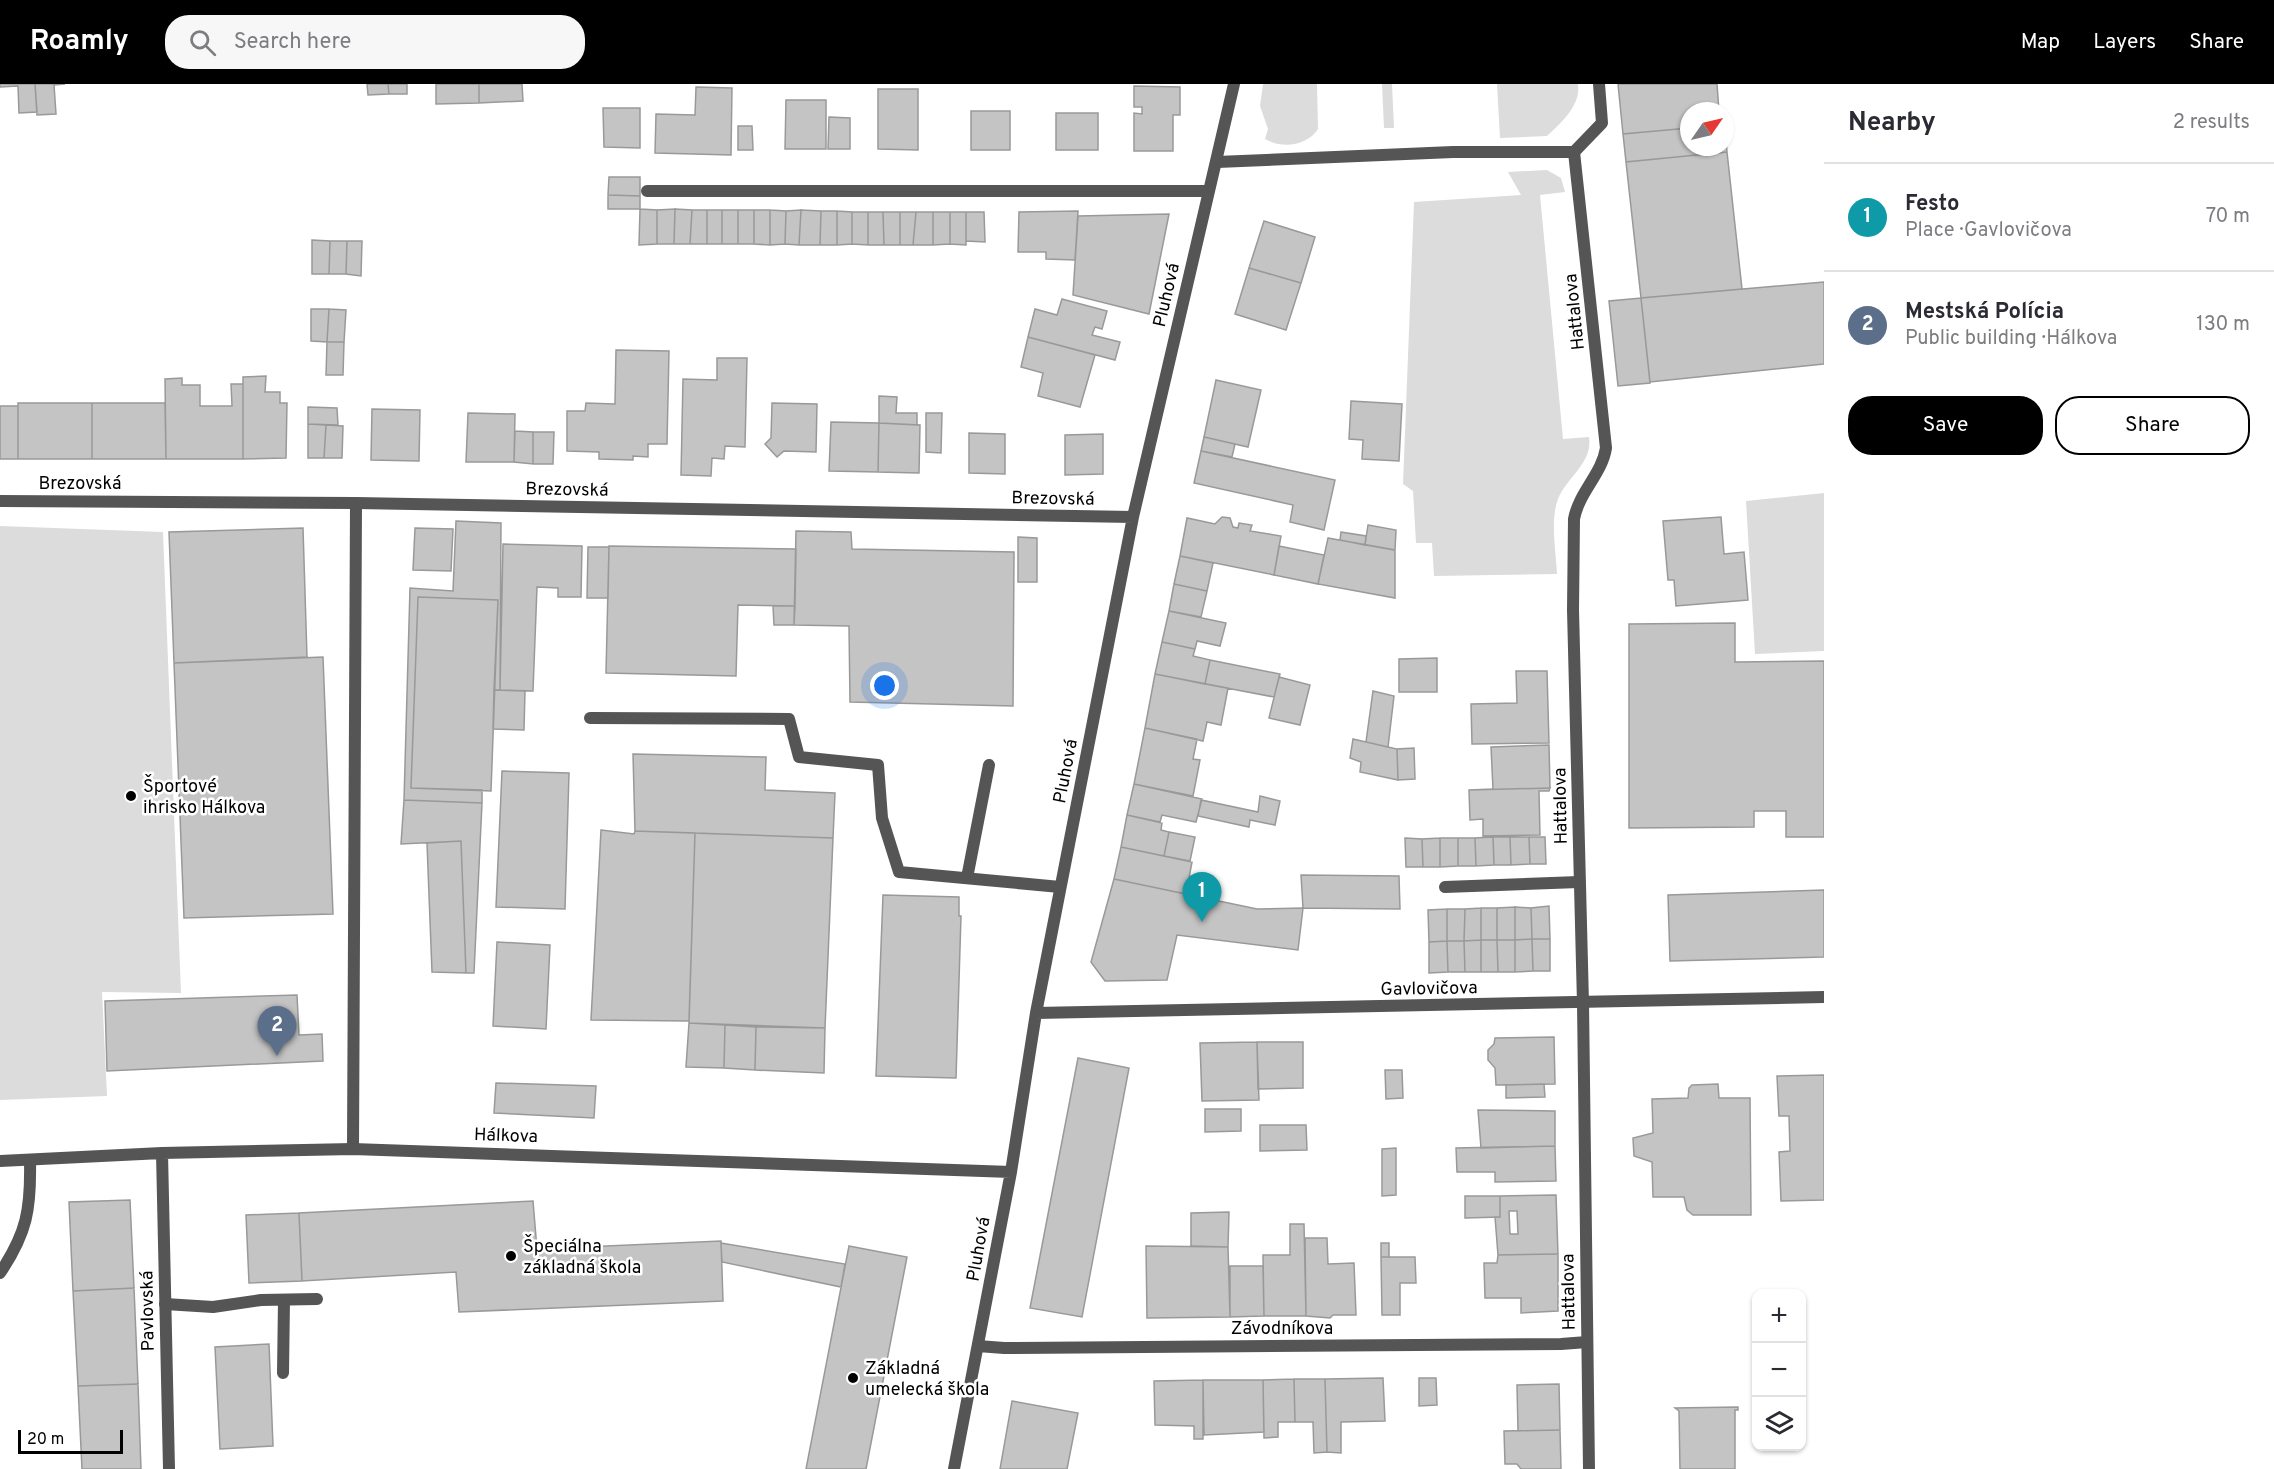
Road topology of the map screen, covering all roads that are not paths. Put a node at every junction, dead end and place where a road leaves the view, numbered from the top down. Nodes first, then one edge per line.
1 (1234, 84) edge
2 (1599, 84) edge
3 (1574, 152) junction
4 (1216, 162) junction
5 (647, 191) dead end
6 (1209, 191) junction
7 (0, 501) edge
8 (356, 503) junction
9 (1133, 518) junction
10 (590, 718) dead end
11 (989, 765) dead end
12 (967, 878) junction
13 (1579, 882) junction
14 (1060, 887) junction
15 (1445, 887) dead end
16 (1824, 997) edge
17 (1583, 1003) junction
18 (1036, 1013) junction
19 (353, 1149) junction
20 (162, 1153) junction
21 (0, 1161) edge
22 (30, 1161) junction
23 (1011, 1172) junction
24 (0, 1273) edge
25 (316, 1299) dead end
26 (284, 1300) junction
27 (165, 1304) junction
28 (1587, 1342) junction
29 (978, 1346) junction
30 (283, 1373) dead end
31 (169, 1469) edge
32 (954, 1469) edge
33 (1589, 1469) edge

1 - 4 street, Pluhová
2 - 3 street
3 - 4 street
3 - 13 street, Hattalova
4 - 6 street, Pluhová
5 - 6 street
6 - 9 street, Pluhová
7 - 8 street, Brezovská
8 - 9 street, Brezovská
8 - 19 street
9 - 14 street, Pluhová
10 - 12 street
11 - 12 street
12 - 14 street
13 - 15 street
13 - 17 street, Hattalova
14 - 18 street, Pluhová
16 - 17 street, Gavlovičova
17 - 18 street, Gavlovičova
17 - 28 street, Hattalova
18 - 23 street, Pluhová
19 - 20 street, Hálkova
19 - 23 street, Hálkova
20 - 22 street, Hálkova
20 - 27 street, Pavlovská
21 - 22 street, Hálkova
22 - 24 street
23 - 29 street, Pluhová
25 - 26 street
26 - 27 street
26 - 30 street
27 - 31 street, Pavlovská
28 - 29 street, Závodníkova
28 - 33 street, Hattalova
29 - 32 street, Pluhová

